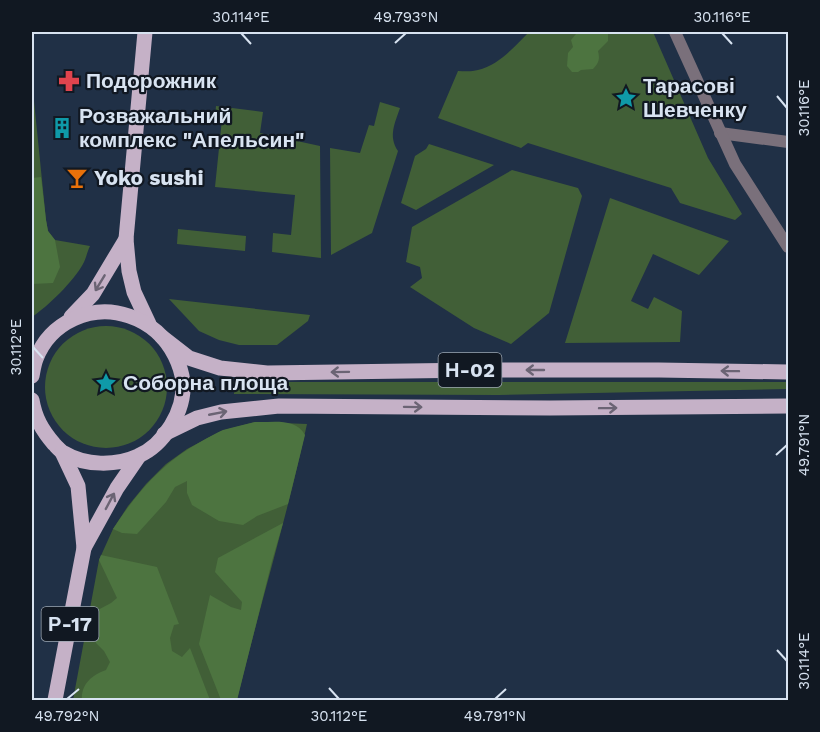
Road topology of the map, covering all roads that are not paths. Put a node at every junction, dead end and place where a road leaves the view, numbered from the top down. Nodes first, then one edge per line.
1 (145, 32) edge
2 (675, 32) edge
3 (720, 134) junction
4 (789, 142) edge
5 (126, 239) junction
6 (789, 246) edge
7 (67, 321) junction
8 (149, 324) junction
9 (162, 337) junction
10 (789, 372) edge
11 (32, 376) edge
12 (32, 400) edge
13 (789, 406) edge
14 (164, 434) junction
15 (62, 452) junction
16 (139, 456) junction
17 (84, 548) junction
18 (55, 700) edge

1 - 5 main road, Н-02
2 - 3 street
3 - 4 street
3 - 6 street
5 -> 7 main road, Н-02
5 - 8 main road, Н-02
7 - 8 main road
7 - 11 main road, Н-02
8 - 9 main road, Н-02
10 -> 9 main road, Н-02
9 - 14 main road
12 - 15 main road, Н-02
14 -> 13 main road, Н-02
14 - 16 main road, Н-02
15 - 16 main road, Н-02
15 - 17 main road, Р-17
17 -> 16 main road, Р-17
17 - 18 main road, Р-17

